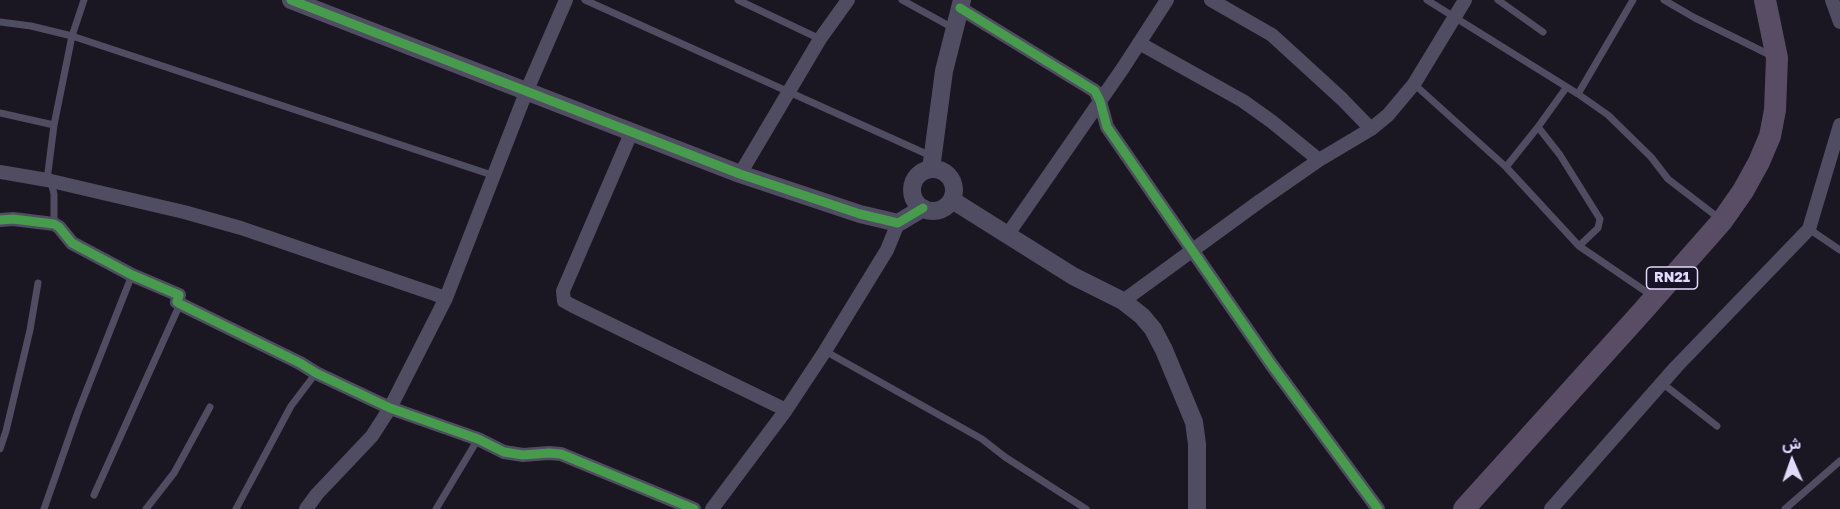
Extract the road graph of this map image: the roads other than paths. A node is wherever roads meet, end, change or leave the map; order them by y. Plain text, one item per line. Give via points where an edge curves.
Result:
1 (84, 0) edge
2 (291, 0) edge
3 (566, 0) edge
4 (585, 0) edge
5 (738, 0) edge
6 (848, 0) edge
7 (902, 0) edge
8 (1167, 0) edge
9 (1211, 0) edge
10 (1427, 0) edge
11 (1465, 0) edge
12 (1498, 0) edge
13 (1633, 0) edge
14 (1664, 0) edge
15 (1765, 0) edge
16 (1832, 0) edge
17 (961, 4) edge
18 (1454, 17) junction
19 (0, 22) edge
20 (1840, 22) edge
21 (955, 29) junction
22 (1543, 32) dead end
23 (72, 36) junction
24 (820, 39) junction
25 (1139, 43) junction
26 (1777, 58) junction
27 (1414, 84) junction
28 (1566, 88) junction
29 (527, 90) junction
30 (787, 93) junction
31 (1578, 94) junction
32 (1100, 101) junction
33 (0, 113) edge
34 (54, 125) junction
35 (1840, 125) edge
36 (1538, 127) junction
37 (1371, 129) junction
38 (632, 132) junction
39 (1319, 160) junction
40 (932, 163) junction
41 (1506, 167) junction
42 (0, 172) edge
43 (740, 174) junction
44 (495, 176) junction
45 (47, 180) junction
46 (952, 200) junction
47 (923, 208) junction
48 (0, 220) edge
49 (1722, 221) junction
50 (898, 223) junction
51 (54, 224) junction
52 (1809, 229) junction
53 (1008, 234) junction
54 (1579, 246) junction
55 (1840, 250) edge
56 (1192, 251) junction
57 (132, 275) junction
58 (38, 283) dead end
59 (1655, 297) junction
60 (446, 298) junction
61 (1123, 301) junction
62 (180, 304) junction
63 (825, 351) junction
64 (316, 373) junction
65 (1662, 382) junction
66 (210, 407) dead end
67 (390, 408) junction
68 (786, 410) junction
69 (1717, 426) dead end
70 (478, 439) junction
71 (0, 449) edge
72 (1840, 461) edge
73 (94, 495) dead end
74 (44, 509) edge
75 (146, 509) edge
76 (236, 509) edge
77 (306, 509) edge
78 (436, 509) edge
79 (694, 509) edge
80 (712, 509) edge
81 (1086, 509) edge
82 (1197, 509) edge
83 (1378, 509) edge
84 (1464, 509) edge
85 (1551, 509) edge
86 (1785, 509) edge

1 - 23 lane
2 - 29 street
3 - 29 street
4 - 30 lane
5 - 24 lane
6 - 24 street
7 - 21 lane
8 - 25 street
9 - 37 street via 1272,35
10 - 18 lane
11 - 18 street
12 - 22 lane
13 - 31 lane
14 - 26 lane
15 - 26 main road, RN21
16 - 20 street
17 - 21 street
17 - 32 street via 1090,87
18 - 27 street
18 - 28 lane
19 - 23 lane
21 - 40 street via 942,82
23 - 34 lane
23 - 44 lane
24 - 30 street
25 - 32 street
25 - 39 street via 1243,100
26 - 49 main road, RN21 via 1770,136 1743,191
27 - 37 street
27 - 41 lane
28 - 31 lane
28 - 36 lane
29 - 38 street
29 - 44 street
30 - 40 lane
30 - 43 street
31 - 49 lane via 1623,128 1668,179
32 - 53 street
32 - 56 street via 1107,126
33 - 34 lane
34 - 45 lane
35 - 52 street
36 - 41 lane
36 - 54 lane via 1600,219 1598,228
37 - 39 street
38 - 43 street
38 - 68 street via 563,291 564,301
39 - 56 street
40 - 46 street via 951,178 955,193
40 - 47 street via 919,174 913,186 914,199
41 - 54 lane
42 - 45 street
43 - 50 street
44 - 60 street
45 - 51 lane via 54,194
45 - 60 street via 241,228
46 - 47 street via 936,211
46 - 53 street
47 - 50 street
48 - 51 street
49 - 59 main road, RN21
50 - 63 street via 887,250
51 - 57 street via 72,243
52 - 55 lane
52 - 65 street
53 - 61 street via 1073,276
54 - 59 lane
56 - 61 street
56 - 83 street
57 - 62 street via 180,295
57 - 74 lane
58 - 71 lane via 28,341
59 - 84 main road, RN21
60 - 67 street
61 - 82 street via 1153,329 1194,422
62 - 64 street
62 - 73 lane
63 - 68 street
63 - 81 lane via 982,439
64 - 67 street
64 - 76 lane via 291,406
65 - 69 lane
65 - 85 street
66 - 75 lane via 174,473
67 - 70 street
67 - 77 street via 372,436
68 - 80 street
70 - 78 lane
70 - 79 street via 515,455 561,454
72 - 86 lane

